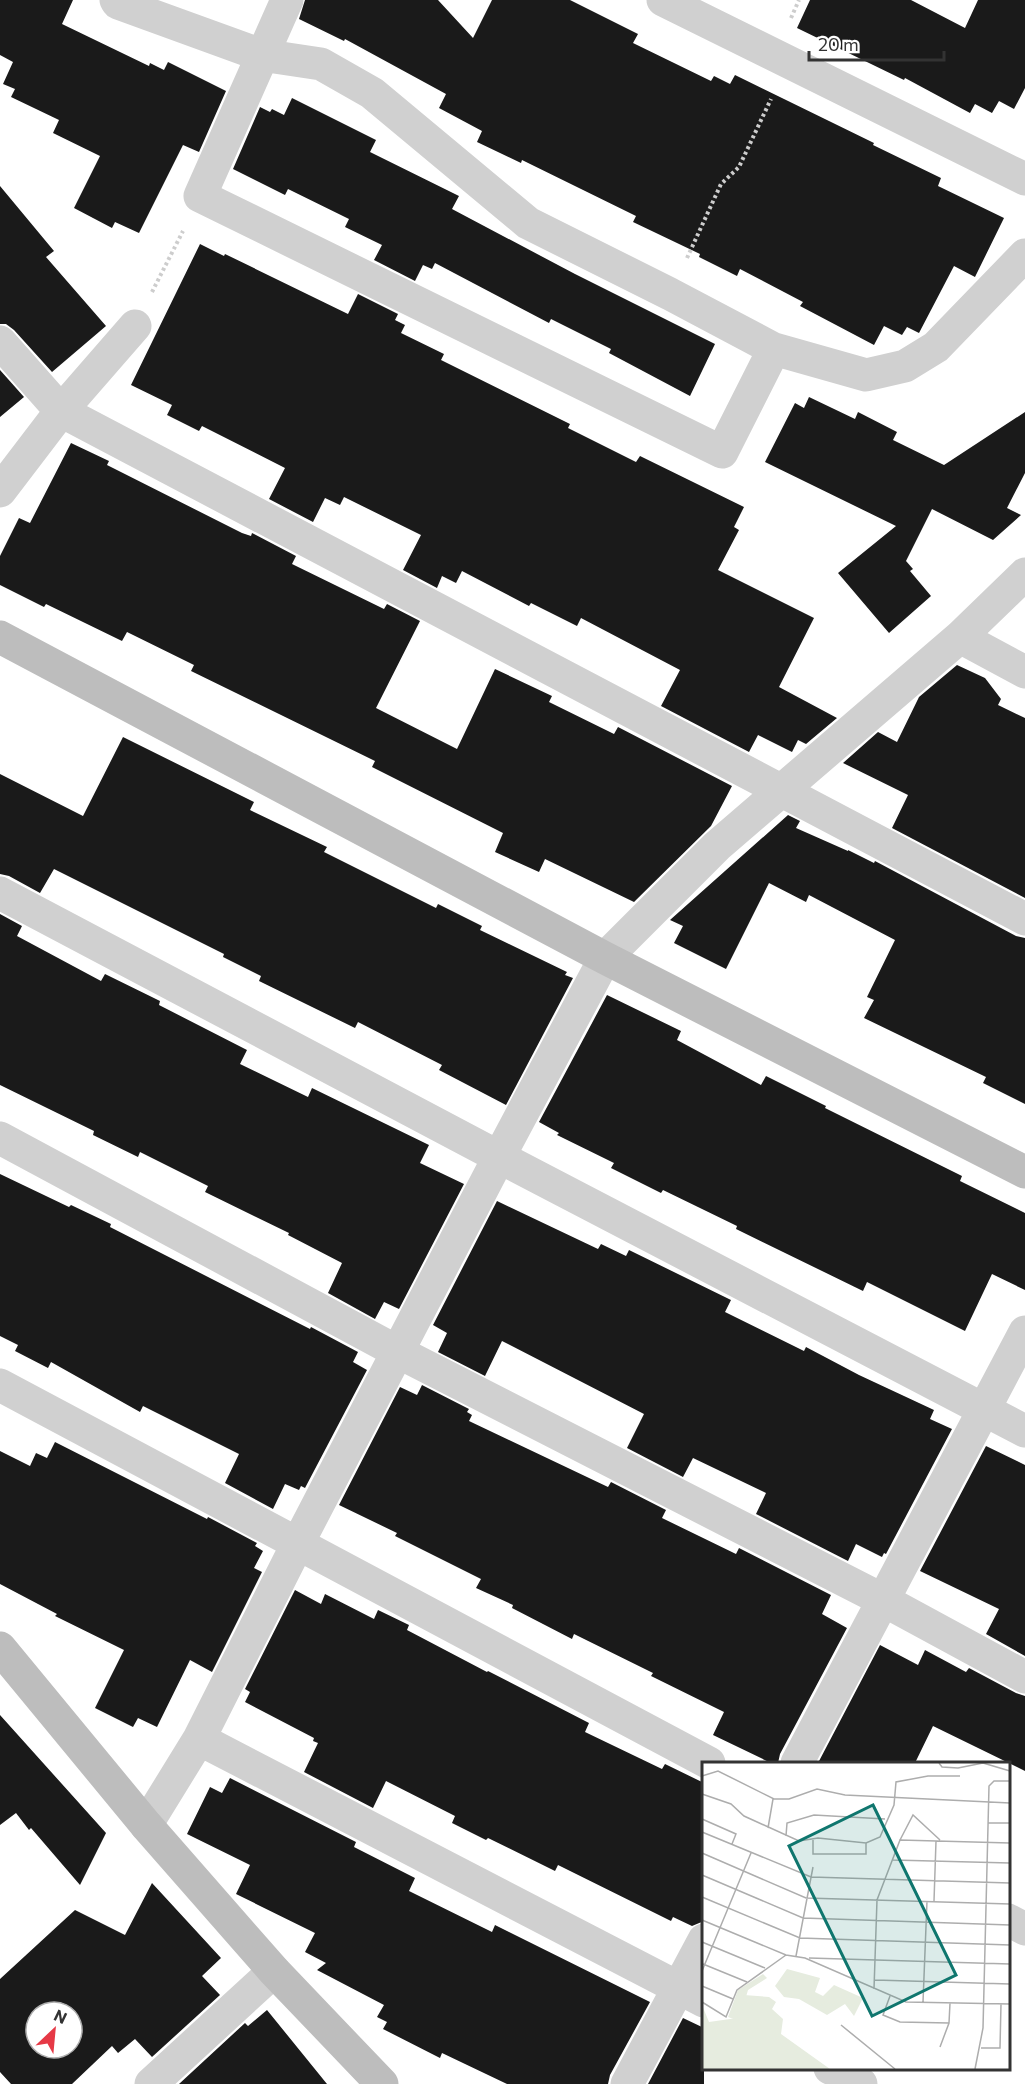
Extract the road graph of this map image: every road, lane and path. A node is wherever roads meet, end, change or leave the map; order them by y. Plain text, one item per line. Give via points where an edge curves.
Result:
1 (116, 0) edge
2 (287, 0) edge
3 (663, 0) edge
4 (261, 55) junction
5 (788, 63) junction
6 (1025, 179) edge
7 (201, 196) junction
8 (1025, 255) edge
9 (670, 294) junction
10 (135, 326) joint
11 (0, 342) edge
12 (774, 349) junction
13 (61, 411) junction
14 (0, 491) edge
15 (1025, 574) edge
16 (0, 637) edge
17 (960, 637) junction
18 (1025, 672) edge
19 (780, 792) junction
20 (0, 893) edge
21 (1025, 919) edge
22 (605, 958) junction
23 (0, 1138) edge
24 (499, 1157) junction
25 (1025, 1172) edge
26 (1025, 1332) edge
27 (398, 1352) junction
28 (0, 1385) edge
29 (984, 1409) junction
30 (1025, 1431) edge
31 (298, 1543) junction
32 (883, 1600) junction
33 (0, 1648) edge
34 (1025, 1677) edge
35 (199, 1739) junction
36 (707, 1762) edge
37 (798, 1762) edge
38 (146, 1825) junction
39 (1010, 1921) edge
40 (1025, 1929) edge
41 (702, 1948) edge
42 (274, 1971) junction
43 (691, 1994) edge
44 (834, 2069) edge
45 (151, 2084) edge
46 (382, 2084) edge
47 (627, 2084) edge
48 (861, 2084) edge

1 - 4 street
2 - 4 street
3 - 5 street
4 - 7 street
4 - 9 street via 321,64 372,93 528,223
5 - 6 street
5 - 9 path via 740,167 721,184
7 - 10 path
7 - 12 street via 722,452
8 - 12 street via 936,347 905,366 866,375
9 - 12 street
10 - 13 street
11 - 13 street
13 - 14 street
13 - 19 street
15 - 17 street
16 - 22 street
17 - 18 street
17 - 19 street
19 - 21 street
19 - 22 street via 717,846
20 - 24 street
22 - 24 street
22 - 25 street
23 - 27 street
24 - 27 street
24 - 29 street
26 - 29 street
27 - 31 street
27 - 32 street
28 - 31 street
29 - 30 street
29 - 32 street
31 - 35 street
31 - 36 street
32 - 34 street
32 - 37 street
33 - 38 street
35 - 38 street
35 - 43 street
38 - 42 street
39 - 40 street
41 - 43 street
42 - 45 street
42 - 46 street
43 - 47 street
44 - 48 street

